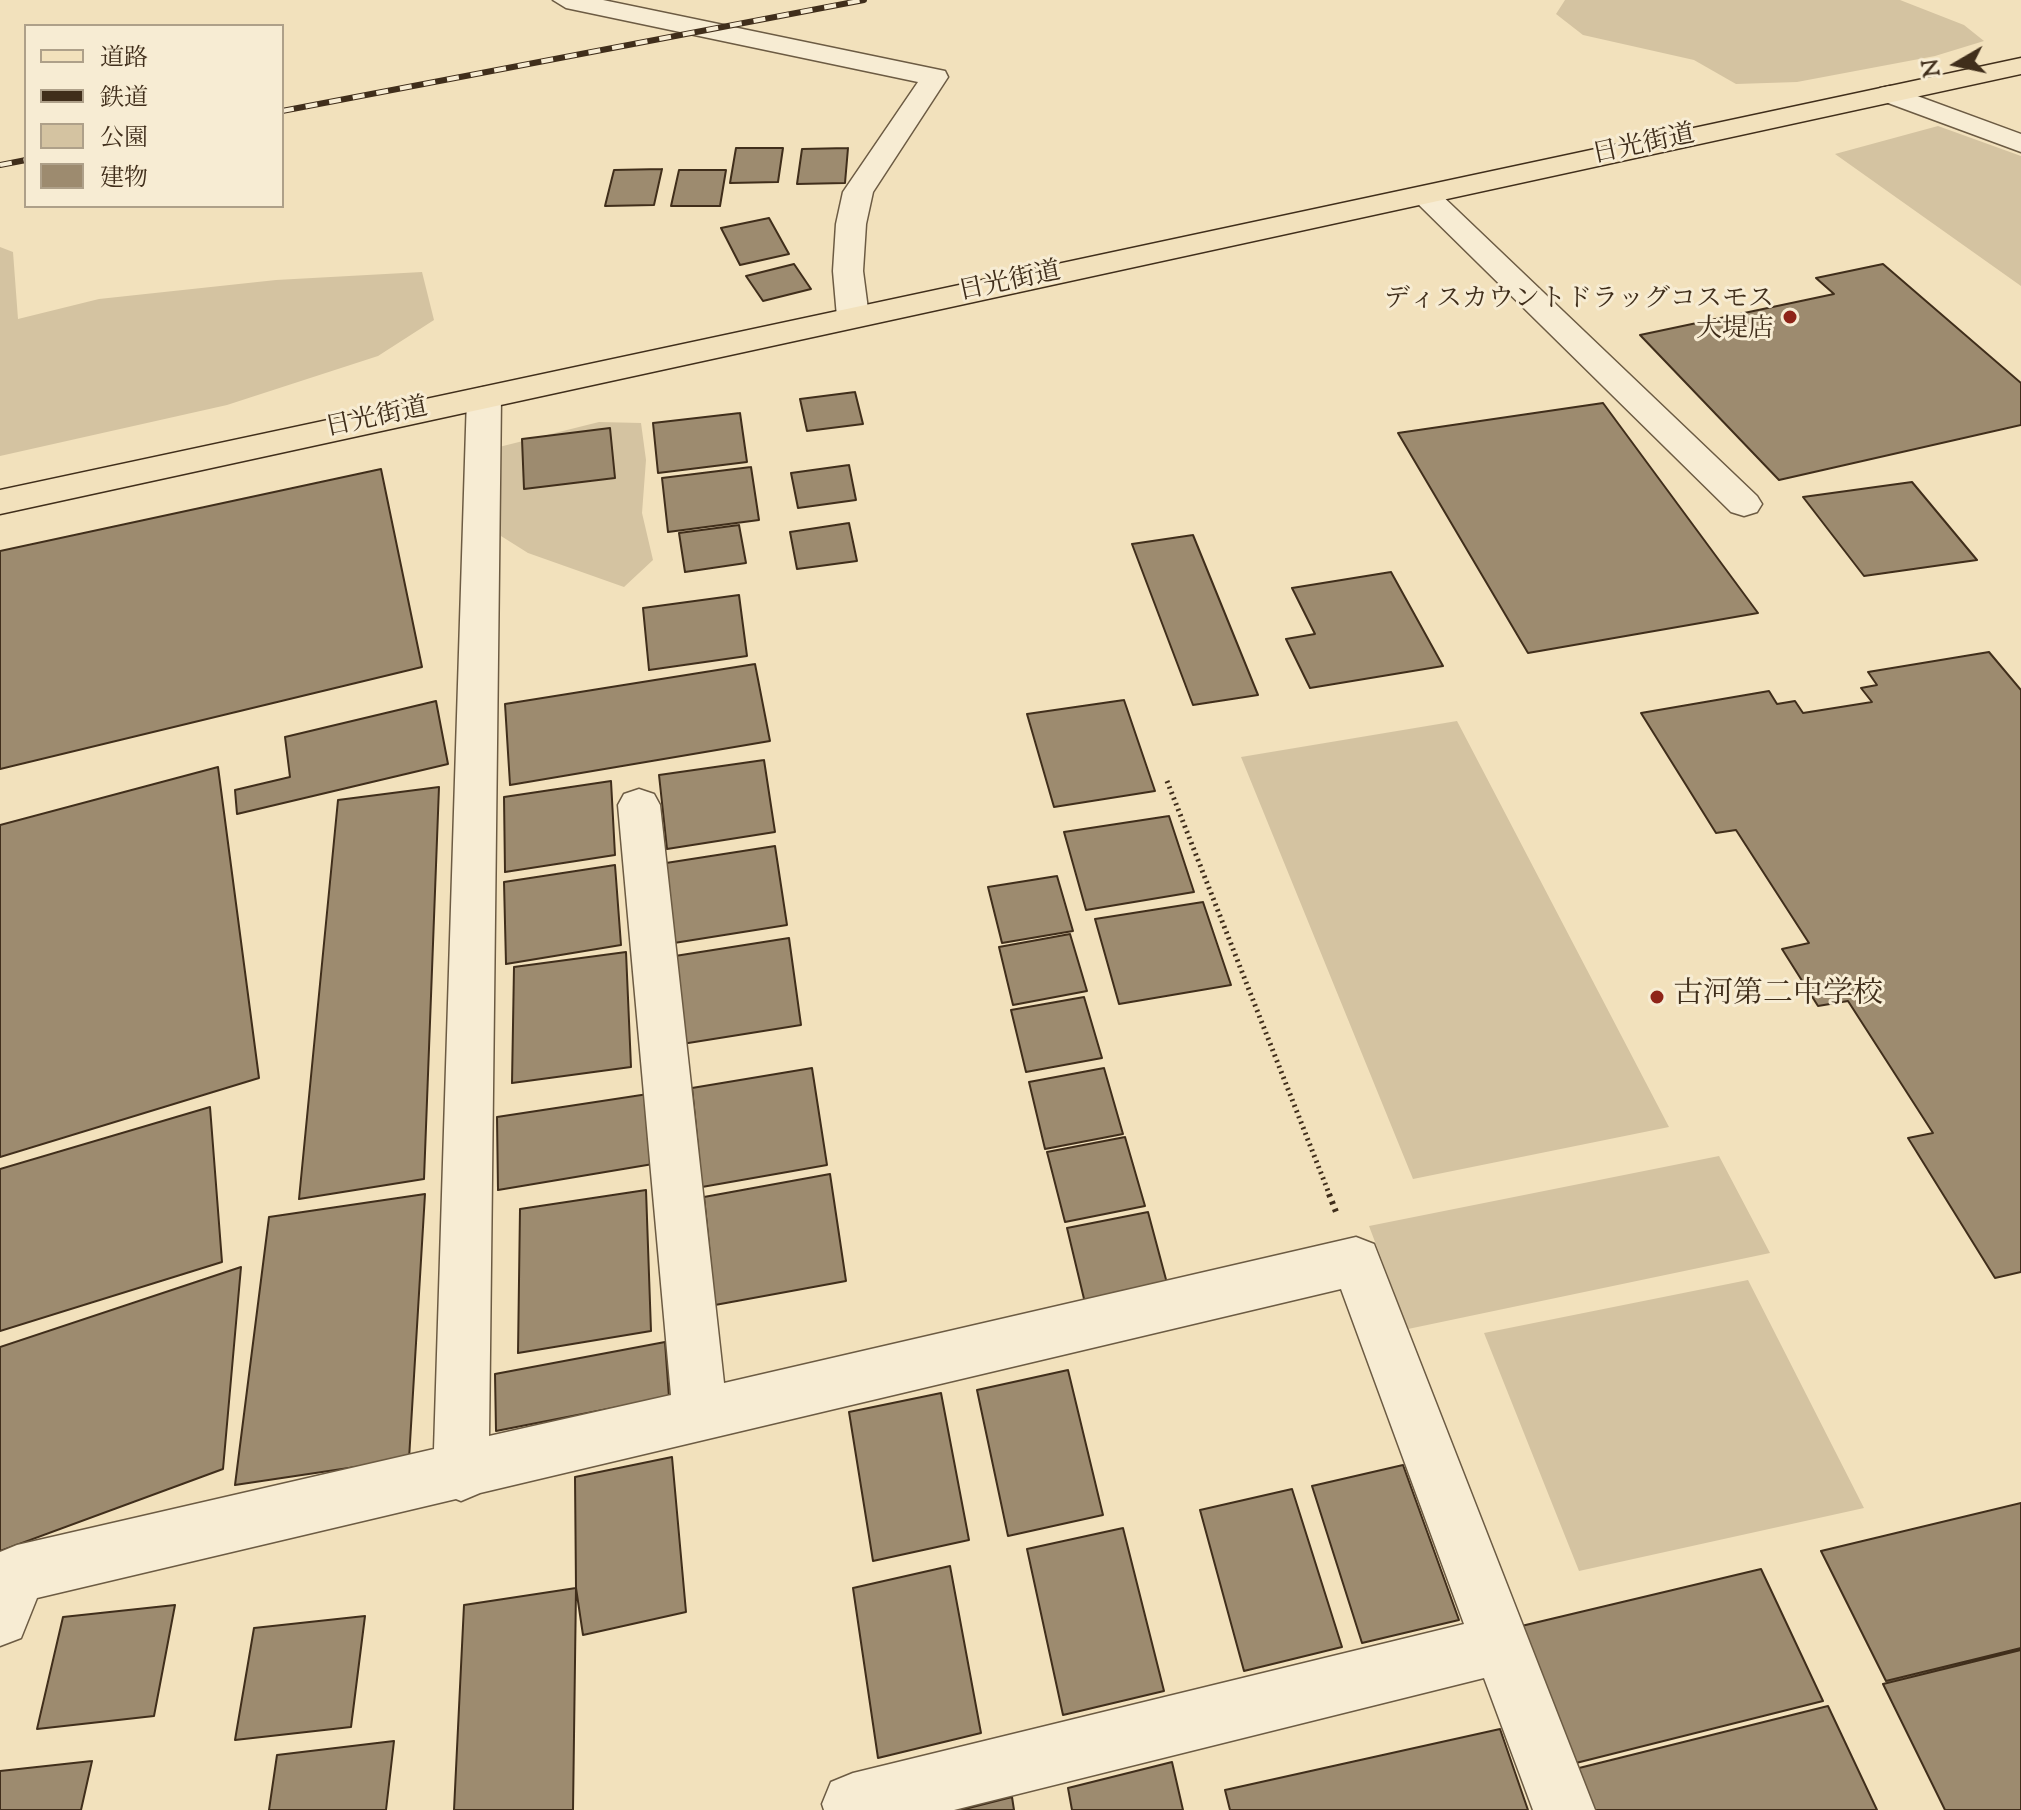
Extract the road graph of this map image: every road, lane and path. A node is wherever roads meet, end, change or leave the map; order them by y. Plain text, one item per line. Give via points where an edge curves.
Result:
1 (566, 0) edge
2 (2021, 66) edge
3 (1890, 94) junction
4 (2021, 144) edge
5 (1425, 195) junction
6 (853, 317) junction
7 (484, 397) junction
8 (0, 502) edge
9 (1744, 504) dead end
10 (1167, 781) dead end
11 (639, 805) dead end
12 (1356, 1261) junction
13 (700, 1416) junction
14 (461, 1473) junction
15 (0, 1617) edge
16 (1502, 1644) junction
17 (853, 1804) dead end
18 (1564, 1810) edge

1 - 6 street via 935,77 858,192 848,271
2 - 3 main road, 日光街道
3 - 4 street
3 - 5 main road, 日光街道
5 - 6 main road, 日光街道
5 - 9 street
6 - 7 main road, 日光街道
7 - 8 main road, 日光街道
7 - 14 street
10 - 12 path
11 - 13 street
12 - 13 street
12 - 16 street
13 - 14 street
14 - 15 street via 17,1574
16 - 17 street
16 - 18 street

